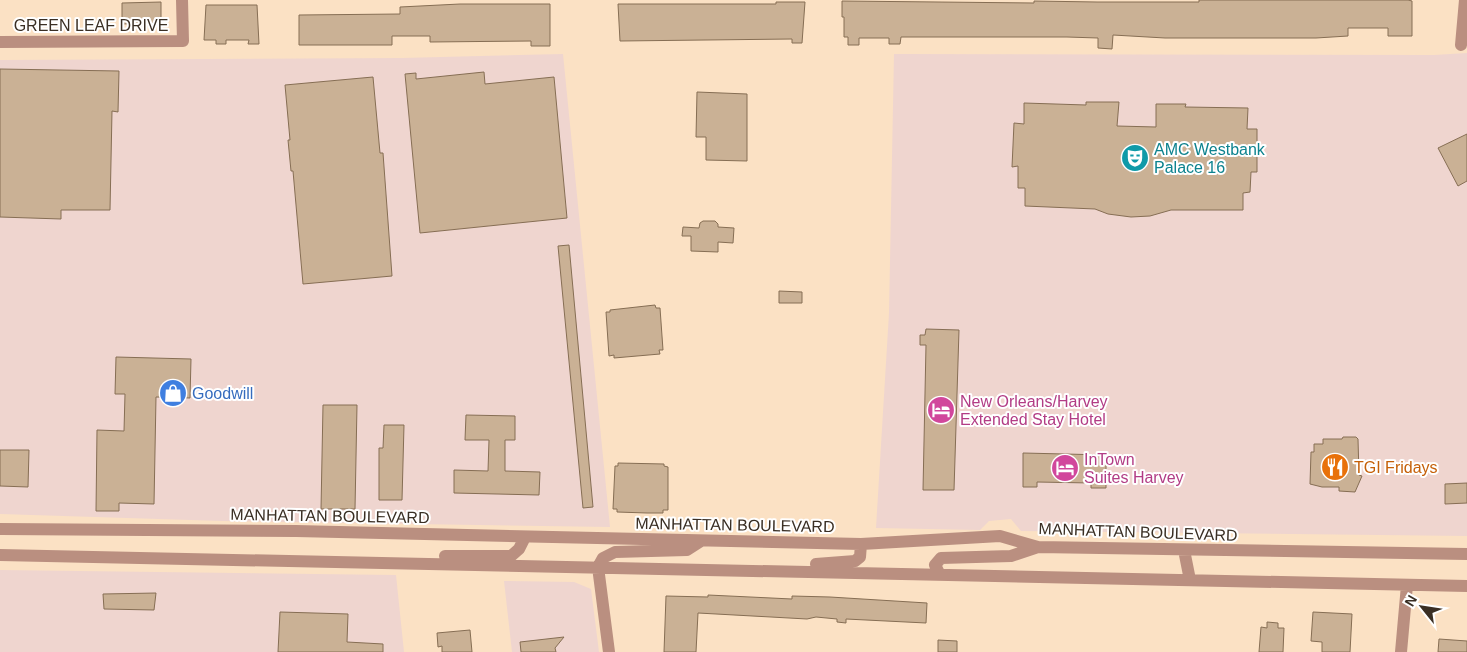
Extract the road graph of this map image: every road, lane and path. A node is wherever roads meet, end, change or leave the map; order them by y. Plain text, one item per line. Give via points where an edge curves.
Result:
1 (182, 0) edge
2 (1465, 0) edge
3 (0, 42) edge
4 (1461, 45) dead end
5 (2, 530) edge
6 (525, 537) junction
7 (701, 541) junction
8 (862, 544) junction
9 (1038, 547) junction
10 (1184, 550) junction
11 (1467, 554) edge
12 (0, 555) edge
13 (420, 564) junction
14 (598, 567) junction
15 (764, 571) junction
16 (940, 575) junction
17 (1190, 580) junction
18 (1407, 585) junction
19 (1467, 586) edge
20 (609, 652) edge
21 (1401, 652) edge

1 - 3 street, GREEN LEAF DRIVE via 183,41
2 - 4 street
5 - 6 street, MANHATTAN BOULEVARD via 296,531
6 - 7 street, MANHATTAN BOULEVARD
6 - 13 street via 519,550 511,556 442,556 428,558
7 - 8 street, MANHATTAN BOULEVARD
7 - 14 street via 688,550 615,552 602,558
8 - 9 street, MANHATTAN BOULEVARD via 1000,536
8 - 15 street via 860,557 855,561 773,564
9 - 10 street, MANHATTAN BOULEVARD
9 - 16 street via 1011,556 941,558 935,565
10 - 11 street, MANHATTAN BOULEVARD
10 - 17 street
12 - 13 street
13 - 14 street
14 - 15 street
14 - 20 street
15 - 16 street
16 - 17 street
17 - 18 street
18 - 19 street
18 - 21 street

